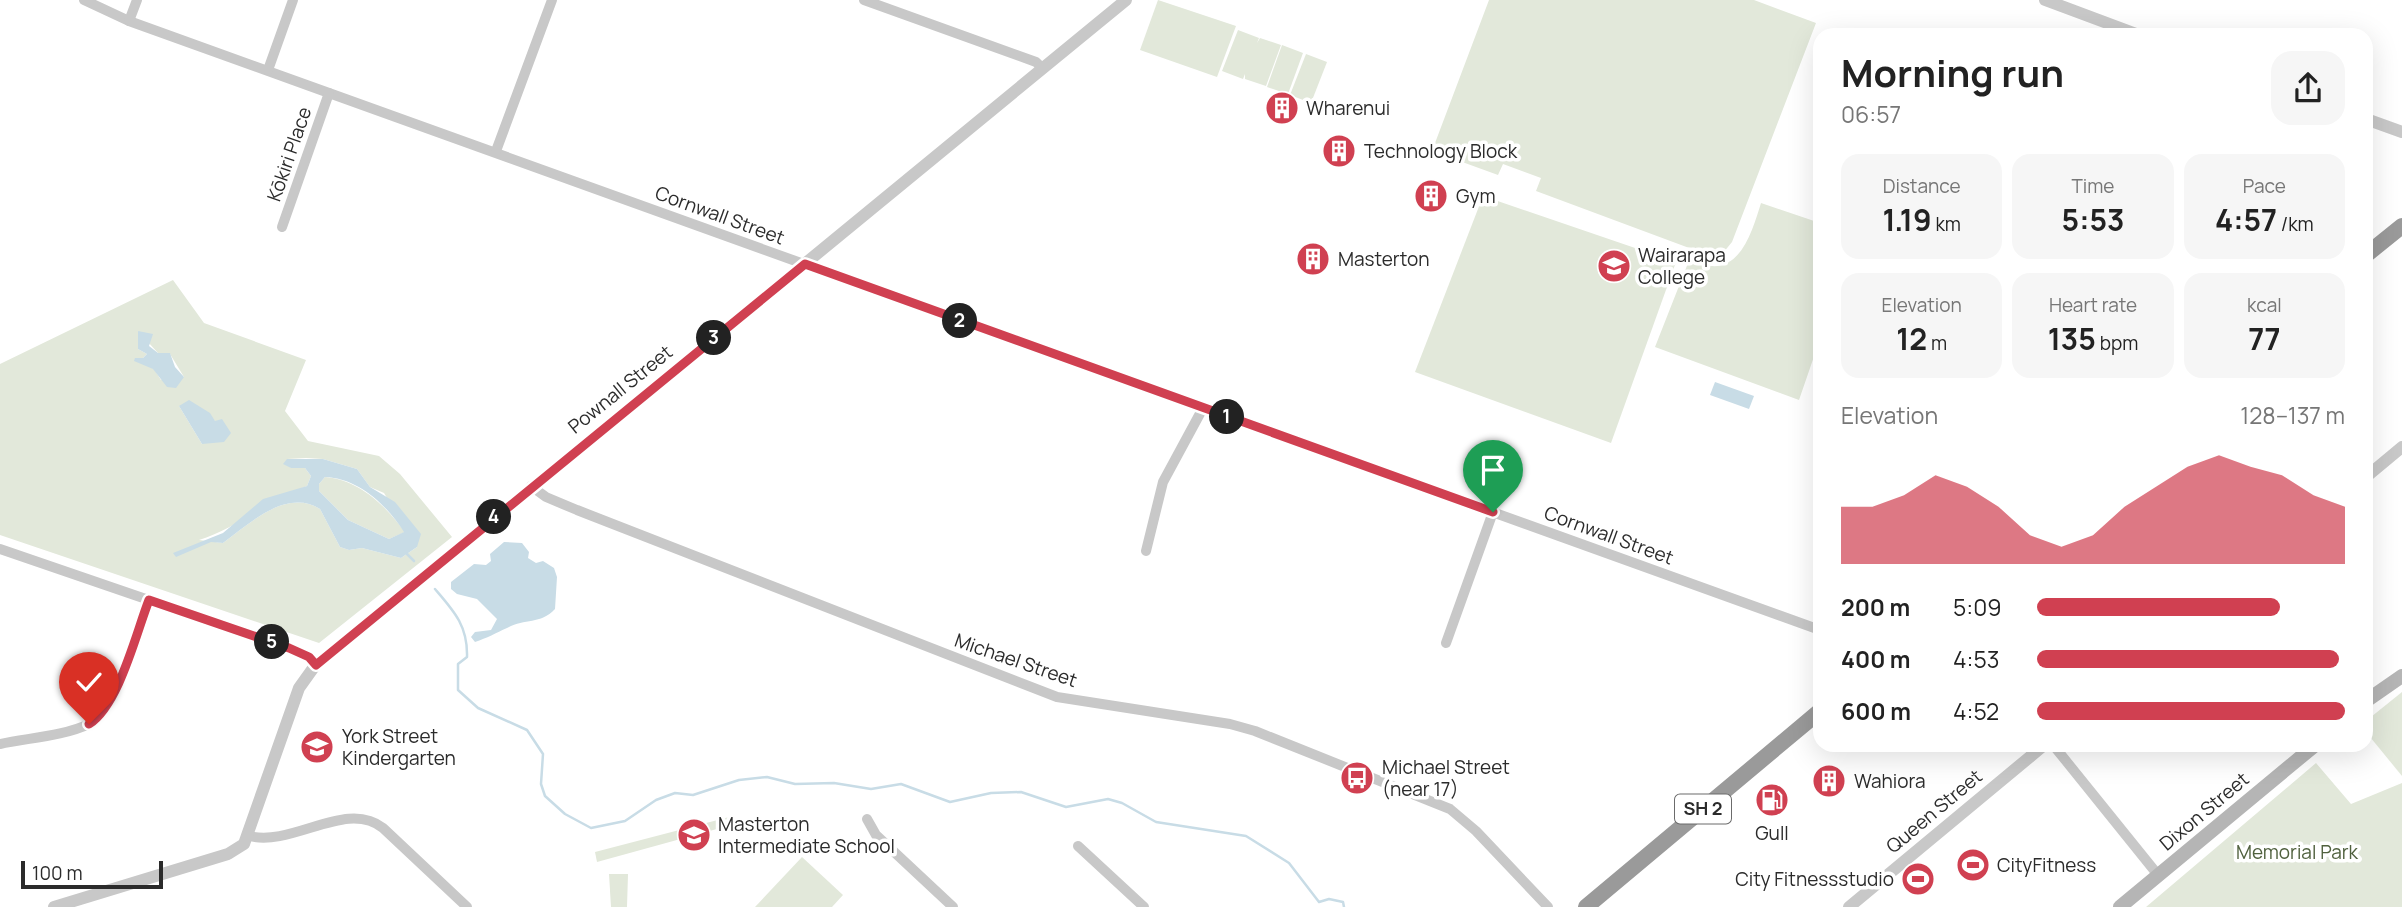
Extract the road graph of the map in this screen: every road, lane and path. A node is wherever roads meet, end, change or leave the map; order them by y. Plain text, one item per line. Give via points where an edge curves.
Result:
1 (84, 0) edge
2 (137, 0) edge
3 (293, 0) edge
4 (552, 0) edge
5 (864, 0) edge
6 (1126, 0) edge
7 (2045, 0) edge
8 (130, 20) junction
9 (2120, 28) edge
10 (1042, 68) junction
11 (268, 70) junction
12 (329, 93) junction
13 (2373, 122) edge
14 (2402, 132) edge
15 (496, 151) junction
16 (2402, 226) edge
17 (282, 227) dead end
18 (2373, 249) edge
19 (805, 264) junction
20 (1203, 408) junction
21 (2402, 447) edge
22 (2373, 471) edge
23 (531, 486) junction
24 (1493, 512) junction
25 (0, 549) edge
26 (1146, 551) dead end
27 (149, 600) junction
28 (1813, 627) edge
29 (1446, 643) dead end
30 (316, 665) junction
31 (2402, 676) edge
32 (2373, 696) edge
33 (1813, 717) edge
34 (0, 744) edge
35 (2036, 752) edge
36 (2059, 752) edge
37 (2307, 752) edge
38 (867, 819) dead end
39 (249, 836) junction
40 (1078, 846) dead end
41 (2158, 875) junction
42 (54, 907) edge
43 (467, 907) edge
44 (953, 907) edge
45 (1144, 907) edge
46 (1548, 907) edge
47 (1586, 907) edge
48 (1849, 907) edge
49 (2120, 907) edge

1 - 8 street, Cornwall Street
2 - 8 street
3 - 11 street
4 - 15 street
5 - 10 street
6 - 10 street, Pownall Street
7 - 9 street
8 - 11 street, Cornwall Street
10 - 19 street, Pownall Street
11 - 12 street, Cornwall Street
12 - 15 street, Cornwall Street
12 - 17 street, Kōkiri Place
13 - 14 street
15 - 19 street, Cornwall Street
16 - 18 highway
19 - 20 street, Cornwall Street
19 - 23 street, Pownall Street
20 - 24 street, Cornwall Street
20 - 26 street via 1163,481
21 - 22 street
23 - 30 street, Pownall Street
23 - 46 street, Michael Street via 577,510 1057,697 1242,728 1438,804 1463,819
24 - 28 street, Cornwall Street
24 - 29 street
25 - 27 street
27 - 30 street via 289,648
27 - 34 street via 110,701 97,719 77,728
30 - 39 street, Pownall Street via 299,688
31 - 32 main road
33 - 47 highway, SH 2
35 - 48 street, Queen Street
36 - 41 street
37 - 41 main road, Dixon Street
38 - 44 street via 876,835
39 - 42 street via 228,854
39 - 43 street via 266,841 347,818 367,818
40 - 45 street
41 - 49 main road, Dixon Street

